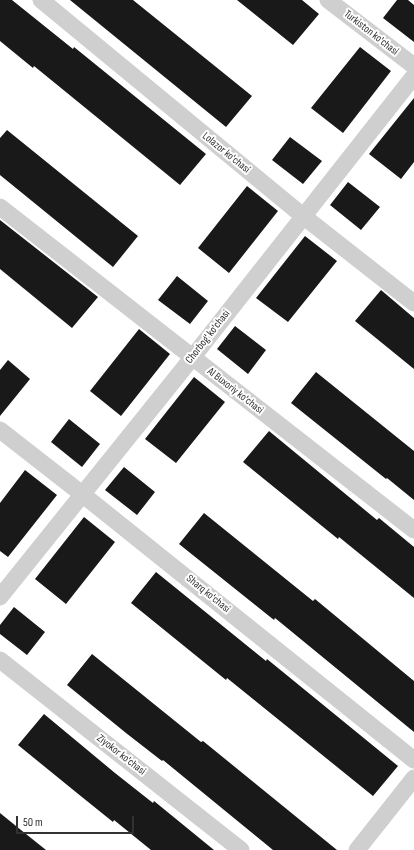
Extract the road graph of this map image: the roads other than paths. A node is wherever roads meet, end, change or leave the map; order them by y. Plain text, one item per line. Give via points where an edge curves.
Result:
1 (41, 0) edge
2 (328, 0) edge
3 (414, 66) edge
4 (414, 76) edge
5 (0, 207) edge
6 (303, 216) junction
7 (414, 303) edge
8 (192, 358) junction
9 (0, 430) edge
10 (82, 494) junction
11 (414, 530) edge
12 (0, 597) edge
13 (0, 660) edge
14 (414, 760) edge
15 (414, 778) edge
16 (241, 850) edge
17 (357, 850) edge

1 - 6 street, Lolazor ko'chasi
2 - 3 street, Turkiston ko'chasi
4 - 6 street, Chorbog' ko'chasi
5 - 8 street, Al Buxoriy ko'chasi
6 - 7 street, Lolazor ko'chasi
6 - 8 street, Chorbog' ko'chasi
8 - 10 street, Chorbog' ko'chasi
8 - 11 street, Al Buxoriy ko'chasi
9 - 10 street, Sharq ko'chasi
10 - 12 street, Chorbog' ko'chasi
10 - 14 street, Sharq ko'chasi
13 - 16 street, Ziyokor ko'chasi
15 - 17 street

